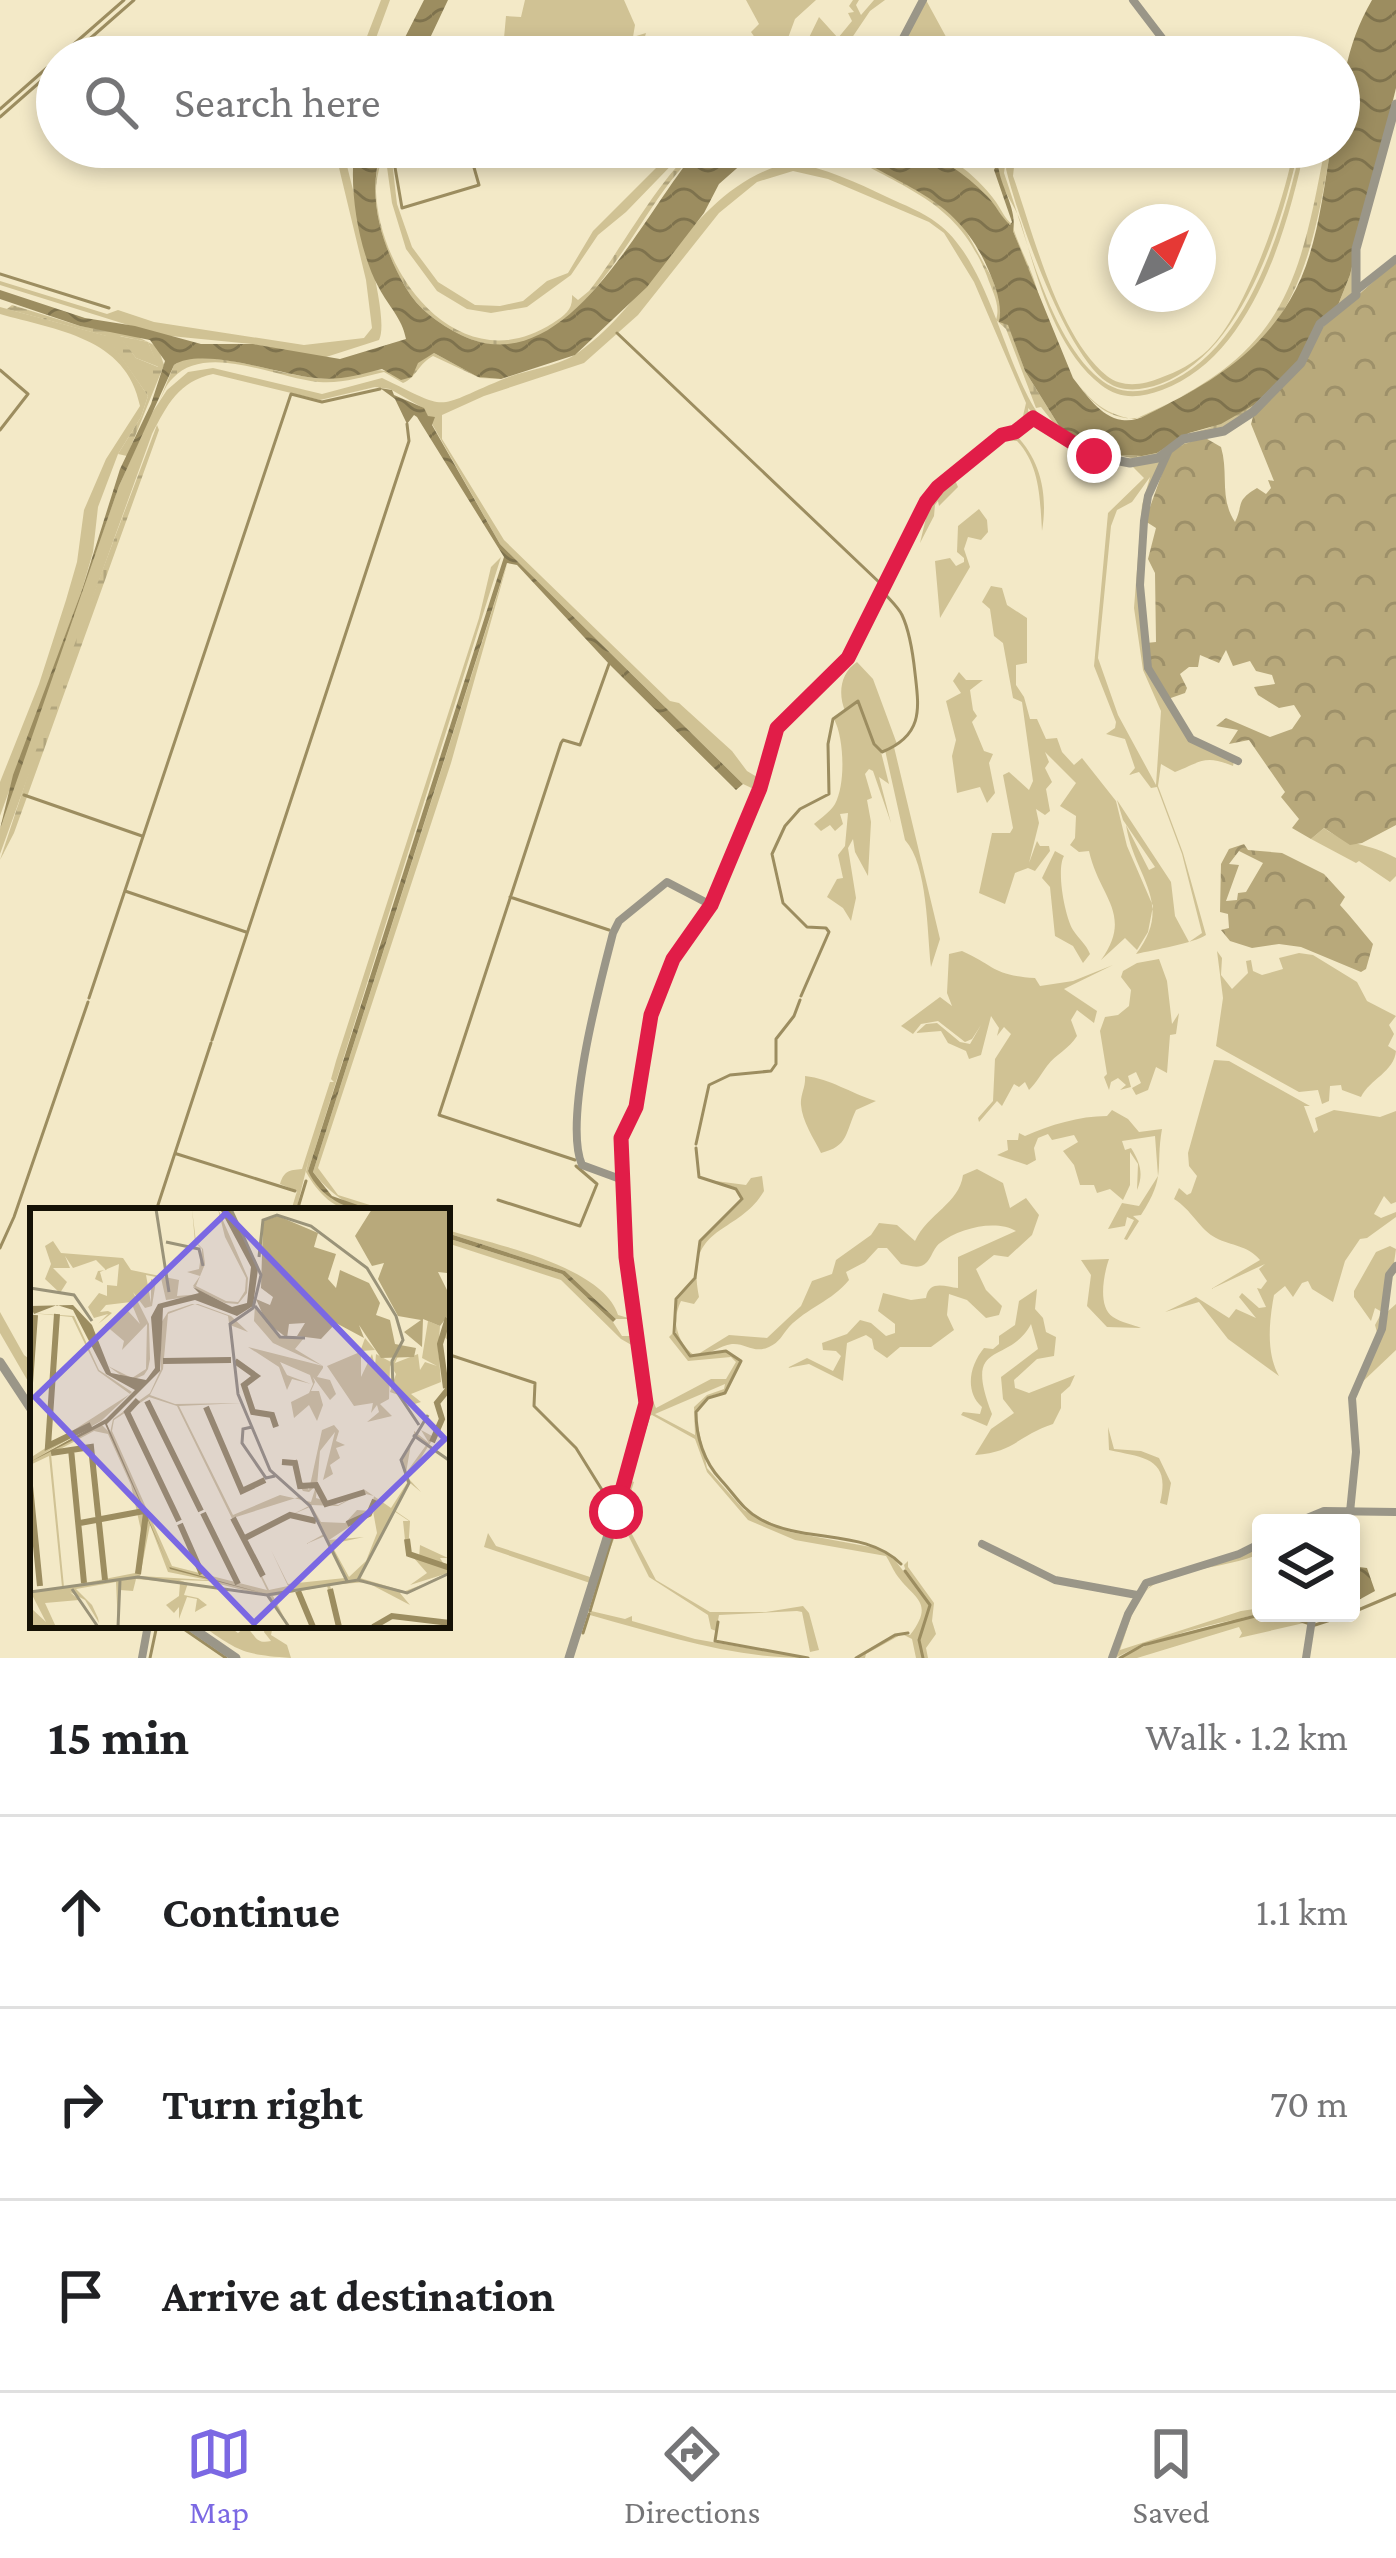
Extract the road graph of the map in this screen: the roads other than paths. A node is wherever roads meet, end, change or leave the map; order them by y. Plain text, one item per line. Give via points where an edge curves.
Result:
1 (923, 0) edge
2 (1133, 0) edge
3 (904, 36) edge
4 (1160, 36) edge
5 (1396, 104) edge
6 (1396, 260) edge
7 (1358, 289) junction
8 (1168, 451) junction
9 (1238, 761) dead end
10 (711, 905) junction
11 (623, 1180) junction
12 (1396, 1266) edge
13 (0, 1362) edge
14 (30, 1407) edge
15 (1350, 1512) junction
16 (1396, 1512) edge
17 (1312, 1514) edge
18 (982, 1544) dead end
19 (1252, 1548) edge
20 (1137, 1594) junction
21 (1312, 1622) edge
22 (147, 1628) edge
23 (192, 1628) edge
24 (142, 1658) edge
25 (236, 1658) edge
26 (569, 1658) edge
27 (1112, 1658) edge
28 (1306, 1658) edge

1 - 3 street
2 - 4 street
5 - 7 street via 1356,249
6 - 7 street
7 - 8 street via 1253,412
8 - 9 street via 1144,521 1148,668 1190,739
8 - 10 street via 1116,461 1033,418 931,494 848,658 777,728
10 - 11 street via 673,959 651,1015 636,1107 621,1138
10 - 11 street via 667,882 613,933 581,1079 578,1150 582,1165
11 - 26 street via 645,1418
12 - 15 street via 1382,1330 1352,1398
13 - 14 street
15 - 16 street
15 - 17 street
18 - 20 street via 1067,1585
19 - 20 street via 1153,1578
20 - 27 street
21 - 28 street
22 - 24 street
23 - 25 street

